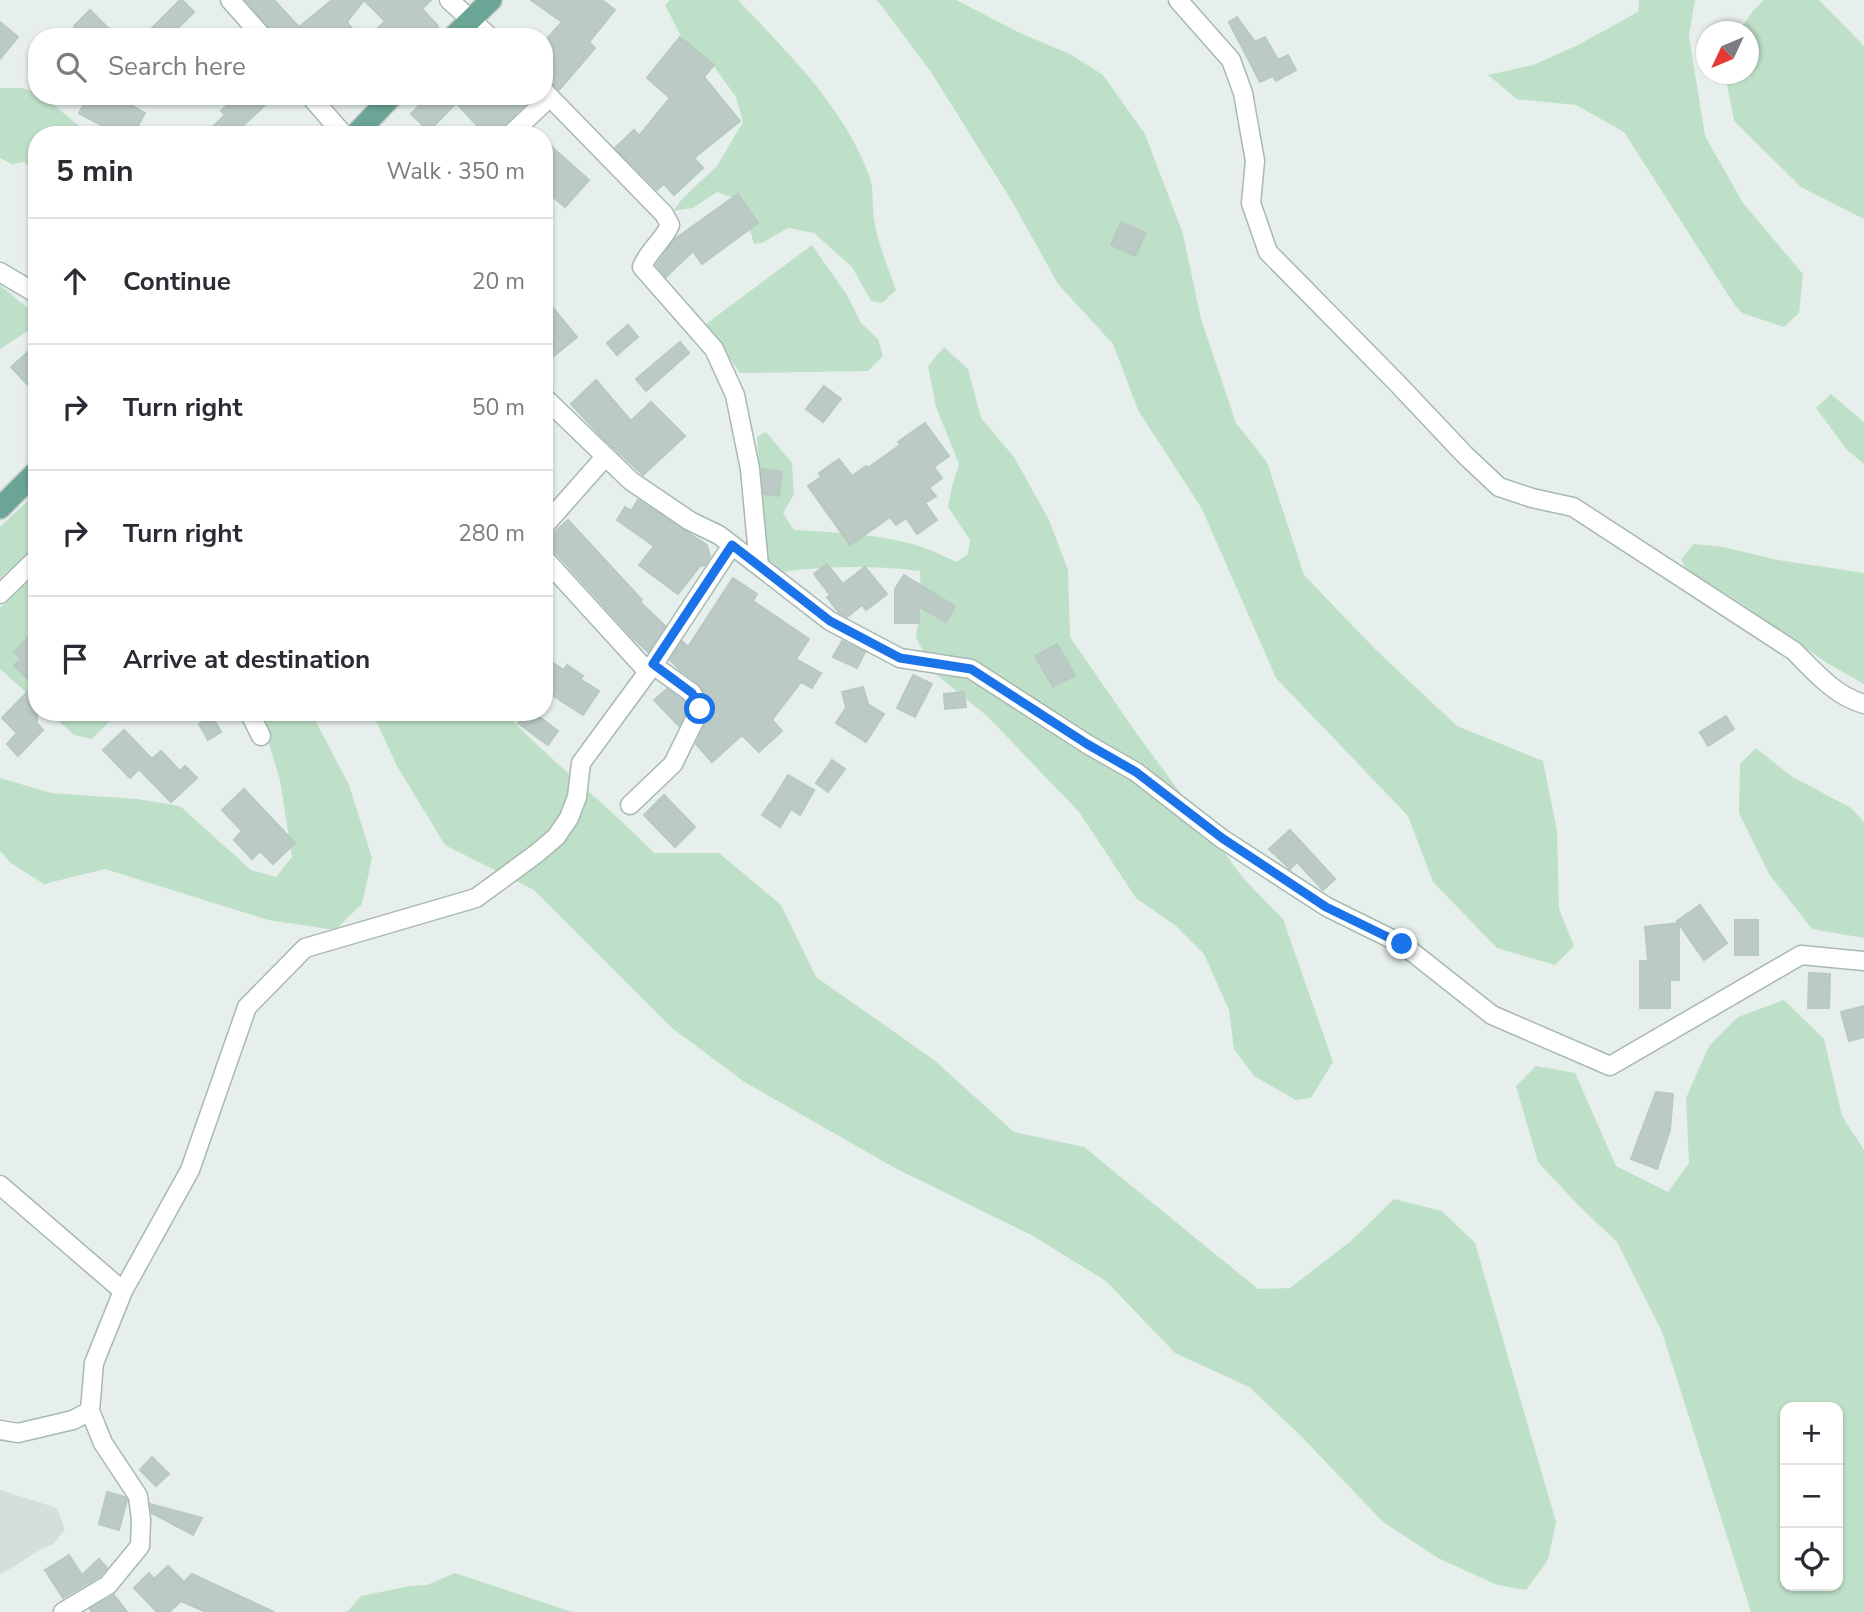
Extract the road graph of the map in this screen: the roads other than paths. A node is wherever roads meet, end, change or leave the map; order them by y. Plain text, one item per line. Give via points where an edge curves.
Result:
1 (230, 0) edge
2 (449, 0) edge
3 (491, 0) edge
4 (1178, 0) edge
5 (472, 19) junction
6 (254, 28) edge
7 (462, 28) edge
8 (481, 28) edge
9 (553, 100) edge
10 (318, 105) edge
11 (383, 105) edge
12 (537, 105) edge
13 (336, 126) edge
14 (364, 126) edge
15 (518, 126) edge
16 (0, 272) edge
17 (28, 289) edge
18 (553, 406) edge
19 (605, 457) junction
20 (28, 480) edge
21 (0, 508) edge
22 (553, 516) edge
23 (732, 545) junction
24 (759, 566) junction
25 (28, 567) edge
26 (553, 567) edge
27 (0, 594) edge
28 (650, 668) junction
29 (1864, 704) edge
30 (254, 721) edge
31 (261, 736) dead end
32 (630, 805) dead end
33 (1864, 961) edge
34 (0, 1185) edge
35 (123, 1291) junction
36 (90, 1411) junction
37 (0, 1430) edge
38 (63, 1612) edge

1 - 6 street
2 - 5 street
3 - 5 main road
4 - 29 street via 1231,60 1243,93 1255,161 1251,203 1268,253 1499,487 1573,507 1794,651 1824,682
5 - 7 main road
5 - 8 street
9 - 24 street via 670,225 642,267 714,349 736,395 750,469
10 - 13 street
11 - 14 main road
12 - 15 street
16 - 17 street
18 - 19 street
19 - 22 street
19 - 23 street via 631,481
20 - 21 main road
23 - 24 street
23 - 28 street
24 - 33 street via 830,621 900,658 971,669 1136,772 1222,838 1326,907 1402,944 1492,1015 1611,1066 1801,956
25 - 27 street
26 - 28 street
28 - 32 street via 692,693 700,709 673,764
28 - 35 street via 581,763 569,818 536,854 476,898 304,948 247,1007 190,1170
30 - 31 street
34 - 35 street
35 - 36 street via 94,1363
36 - 37 street via 73,1420 18,1433
36 - 38 street via 103,1443 138,1496 140,1546 108,1585

